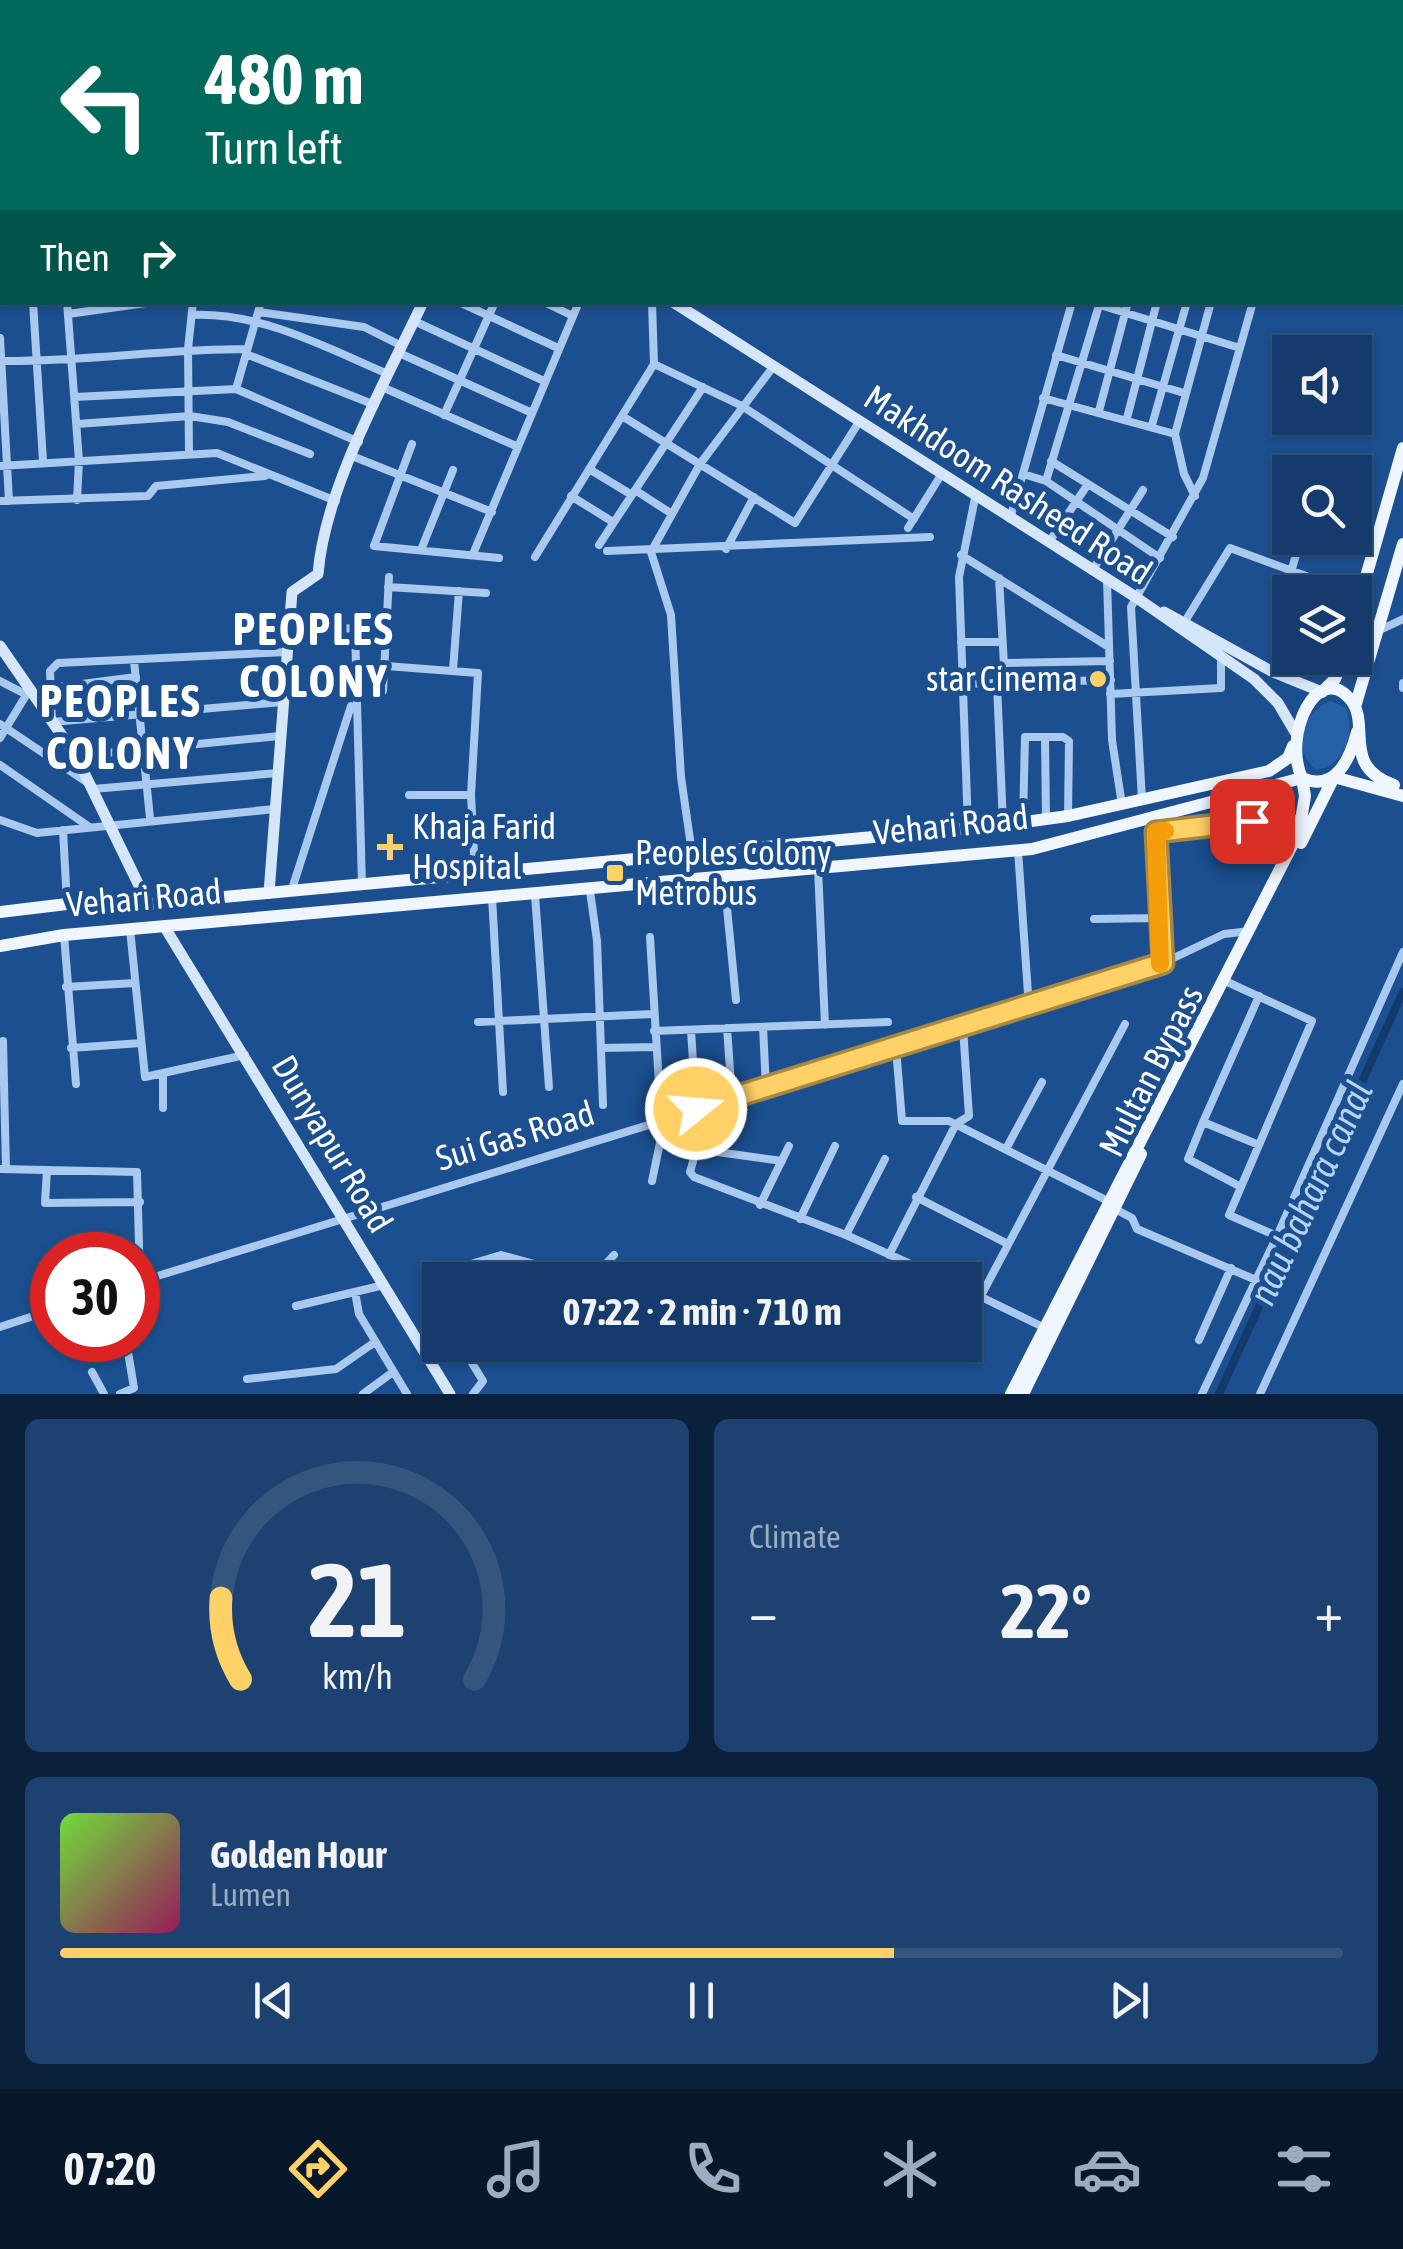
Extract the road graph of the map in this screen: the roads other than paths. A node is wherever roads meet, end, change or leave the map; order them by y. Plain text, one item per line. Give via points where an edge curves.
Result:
1 (32, 305) edge
2 (68, 305) edge
3 (132, 305) edge
4 (193, 305) edge
5 (230, 305) edge
6 (422, 305) edge
7 (465, 305) edge
8 (494, 305) edge
9 (550, 305) edge
10 (578, 305) edge
11 (652, 305) edge
12 (679, 305) edge
13 (1071, 305) edge
14 (1100, 305) edge
15 (1157, 305) edge
16 (1186, 305) edge
17 (1210, 305) edge
18 (1252, 305) edge
19 (1127, 308) edge
20 (259, 312) edge
21 (68, 314) junction
22 (230, 314) junction
23 (192, 315) junction
24 (489, 316) junction
25 (573, 316) junction
26 (414, 321) junction
27 (1153, 321) junction
28 (1180, 330) junction
29 (1200, 336) junction
30 (0, 338) edge
31 (473, 348) junction
32 (558, 348) junction
33 (1240, 348) junction
34 (188, 349) junction
35 (400, 350) junction
36 (247, 352) junction
37 (1056, 355) junction
38 (1, 361) edge
39 (36, 361) junction
40 (1083, 362) junction
41 (72, 363) junction
42 (654, 364) junction
43 (773, 366) junction
44 (1112, 372) junction
45 (388, 374) junction
46 (1138, 379) junction
47 (544, 381) junction
48 (459, 382) junction
49 (382, 387) junction
50 (702, 387) junction
51 (1164, 387) junction
52 (189, 389) junction
53 (236, 389) junction
54 (1184, 393) junction
55 (75, 397) junction
56 (1043, 398) junction
57 (1070, 404) junction
58 (374, 405) junction
59 (742, 406) junction
60 (1100, 411) junction
61 (530, 412) junction
62 (444, 415) junction
63 (190, 416) junction
64 (622, 416) junction
65 (1127, 418) junction
66 (860, 422) junction
67 (77, 424) junction
68 (1152, 424) junction
69 (2, 430) edge
70 (1175, 434) junction
71 (360, 442) junction
72 (412, 444) dead end
73 (667, 444) junction
74 (516, 446) junction
75 (1403, 448) edge
76 (188, 453) junction
77 (310, 454) dead end
78 (352, 456) junction
79 (43, 461) junction
80 (79, 461) junction
81 (1051, 462) junction
82 (700, 464) junction
83 (830, 465) junction
84 (4, 466) edge
85 (589, 468) junction
86 (453, 470) dead end
87 (1022, 474) junction
88 (269, 476) junction
89 (398, 476) junction
90 (941, 476) junction
91 (1046, 481) junction
92 (1088, 484) junction
93 (1143, 490) dead end
94 (633, 492) junction
95 (444, 493) junction
96 (572, 496) junction
97 (1195, 496) junction
98 (754, 497) junction
99 (975, 498) junction
100 (77, 500) junction
101 (4, 501) edge
102 (336, 501) junction
103 (1077, 504) junction
104 (1130, 510) junction
105 (492, 512) junction
106 (672, 514) junction
107 (914, 518) junction
108 (1010, 520) junction
109 (612, 522) junction
110 (908, 528) dead end
111 (1118, 532) junction
112 (1173, 537) junction
113 (930, 538) dead end
114 (599, 544) dead end
115 (1048, 544) junction
116 (1403, 544) edge
117 (726, 549) junction
118 (421, 550) junction
119 (607, 552) dead end
120 (652, 552) junction
121 (473, 554) junction
122 (962, 554) junction
123 (1295, 555) edge
124 (536, 557) dead end
125 (498, 558) dead end
126 (1160, 558) junction
127 (1092, 571) junction
128 (1290, 572) junction
129 (1399, 572) edge
130 (1299, 575) edge
131 (1366, 575) edge
132 (999, 578) junction
133 (1107, 580) junction
134 (459, 591) junction
135 (486, 594) dead end
136 (1134, 596) junction
137 (1403, 619) edge
138 (1184, 623) junction
139 (387, 627) junction
140 (355, 628) junction
141 (1382, 629) junction
142 (288, 632) junction
143 (960, 642) junction
144 (1002, 642) junction
145 (0, 646) edge
146 (1109, 647) junction
147 (286, 652) junction
148 (1221, 660) junction
149 (134, 661) junction
150 (1110, 661) junction
151 (1004, 662) junction
152 (386, 666) junction
153 (454, 670) junction
154 (1337, 675) edge
155 (136, 676) junction
156 (0, 680) edge
157 (1111, 680) junction
158 (1001, 682) junction
159 (962, 684) junction
160 (51, 688) junction
161 (383, 691) dead end
162 (1136, 692) junction
163 (1322, 692) junction
164 (28, 694) junction
165 (1110, 694) junction
166 (354, 699) junction
167 (282, 702) junction
168 (1355, 707) junction
169 (139, 712) junction
170 (52, 722) junction
171 (3, 726) edge
172 (1356, 732) junction
173 (280, 736) junction
174 (1046, 737) junction
175 (0, 738) edge
176 (1294, 739) junction
177 (143, 748) junction
178 (76, 756) junction
179 (0, 765) edge
180 (278, 773) junction
181 (1334, 777) junction
182 (1302, 778) junction
183 (146, 783) junction
184 (91, 786) junction
185 (1403, 788) edge
186 (408, 795) dead end
187 (471, 795) junction
188 (1403, 796) edge
189 (1142, 800) junction
190 (1122, 805) junction
191 (275, 809) junction
192 (1155, 815) junction
193 (1068, 816) junction
194 (150, 818) junction
195 (1303, 818) junction
196 (1046, 819) junction
197 (0, 820) edge
198 (109, 822) junction
199 (1023, 822) junction
200 (1003, 825) junction
201 (88, 826) junction
202 (968, 828) junction
203 (63, 830) junction
204 (1156, 832) junction
205 (1018, 850) junction
206 (692, 854) junction
207 (818, 868) junction
208 (476, 873) junction
209 (724, 877) junction
210 (362, 885) junction
211 (590, 891) junction
212 (291, 892) junction
213 (269, 893) junction
214 (535, 894) junction
215 (492, 897) junction
216 (67, 904) junction
217 (148, 904) junction
218 (0, 912) edge
219 (1160, 918) junction
220 (1094, 920) dead end
221 (164, 926) junction
222 (130, 929) junction
223 (1250, 932) junction
224 (64, 935) junction
225 (650, 937) dead end
226 (0, 946) edge
227 (1403, 952) edge
228 (1163, 963) junction
229 (1227, 982) junction
230 (136, 983) junction
231 (66, 987) junction
232 (1259, 996) junction
233 (736, 1000) dead end
234 (1029, 1008) junction
235 (653, 1014) junction
236 (600, 1015) junction
237 (545, 1016) junction
238 (500, 1020) junction
239 (478, 1022) dead end
240 (888, 1022) dead end
241 (1125, 1024) dead end
242 (825, 1025) junction
243 (763, 1027) junction
244 (727, 1028) junction
245 (963, 1028) junction
246 (690, 1030) junction
247 (654, 1031) junction
248 (3, 1041) dead end
249 (141, 1044) junction
250 (655, 1046) junction
251 (71, 1048) junction
252 (601, 1048) junction
253 (896, 1048) junction
254 (245, 1055) junction
255 (163, 1075) junction
256 (1042, 1082) dead end
257 (76, 1084) dead end
258 (1403, 1084) edge
259 (549, 1087) dead end
260 (766, 1088) junction
261 (503, 1092) dead end
262 (732, 1098) junction
263 (603, 1106) dead end
264 (163, 1108) dead end
265 (696, 1109) junction
266 (658, 1121) junction
267 (1203, 1122) junction
268 (956, 1124) junction
269 (660, 1144) junction
270 (1258, 1145) junction
271 (789, 1146) dead end
272 (835, 1146) dead end
273 (1006, 1149) junction
274 (696, 1151) junction
275 (885, 1159) dead end
276 (782, 1160) junction
277 (1048, 1167) junction
278 (3, 1169) edge
279 (47, 1170) junction
280 (652, 1181) dead end
281 (1241, 1186) junction
282 (916, 1197) junction
283 (140, 1202) junction
284 (760, 1205) junction
285 (1111, 1205) junction
286 (346, 1217) junction
287 (800, 1219) junction
288 (140, 1232) edge
289 (846, 1235) junction
290 (1277, 1236) junction
291 (1006, 1242) junction
292 (614, 1255) dead end
293 (889, 1255) junction
294 (473, 1262) edge
295 (517, 1262) edge
296 (608, 1262) edge
297 (902, 1262) edge
298 (1231, 1268) junction
299 (160, 1275) edge
300 (1256, 1280) junction
301 (386, 1285) junction
302 (982, 1291) edge
303 (355, 1292) junction
304 (982, 1296) edge
305 (296, 1306) dead end
306 (30, 1317) edge
307 (0, 1327) edge
308 (1045, 1328) junction
309 (1199, 1340) dead end
310 (376, 1342) junction
311 (130, 1362) edge
312 (471, 1362) edge
313 (92, 1372) dead end
314 (394, 1372) junction
315 (247, 1380) dead end
316 (366, 1393) edge
317 (104, 1394) edge
318 (120, 1394) edge
319 (407, 1394) edge
320 (450, 1394) edge
321 (473, 1394) edge
322 (1011, 1394) edge
323 (1023, 1394) edge
324 (1202, 1394) edge
325 (1260, 1394) edge

1 - 39 street
2 - 21 street
3 - 21 street
4 - 23 street
5 - 22 street
6 - 26 street
7 - 24 street
8 - 24 street
9 - 25 street
10 - 25 street
11 - 42 street
12 - 43 street, Makhdoom Rasheed Road
13 - 37 street
14 - 40 street
15 - 27 street
16 - 28 street
17 - 29 street
18 - 33 street
19 - 27 street
19 - 44 street
20 - 22 street
20 - 35 street via 364,327
20 - 36 street
20 - 45 street
21 - 41 street
22 - 23 street
23 - 34 street
24 - 31 street
24 - 32 street
25 - 32 street
26 - 31 street
26 - 35 street
27 - 28 street
27 - 46 street
28 - 29 street
28 - 51 street
29 - 33 street
29 - 54 street
30 - 38 street
31 - 47 street
31 - 48 street
32 - 47 street
33 - 97 street
34 - 36 street
34 - 41 street
34 - 52 street
35 - 45 street
35 - 48 street
36 - 53 street
36 - 58 street
37 - 40 street
37 - 56 street
38 - 39 street
38 - 69 street
39 - 41 street
39 - 79 street
40 - 44 street
40 - 57 street
41 - 55 street
42 - 50 street
42 - 64 street
43 - 59 street
43 - 66 street, Makhdoom Rasheed Road
44 - 46 street
44 - 60 street
45 - 49 street
46 - 51 street
46 - 65 street
47 - 61 street
48 - 61 street
48 - 62 street
49 - 58 street
49 - 62 street
50 - 59 street
50 - 73 street
51 - 54 street
51 - 68 street
52 - 53 street
52 - 55 street
52 - 63 street
53 - 71 street
54 - 70 street
55 - 67 street
56 - 57 street
56 - 87 street
57 - 60 street
57 - 81 street
58 - 71 street
59 - 82 street
59 - 83 street
60 - 65 street
61 - 74 street
62 - 74 street
63 - 67 street
63 - 76 street
63 - 77 street via 228,422
64 - 73 street
64 - 85 street
65 - 68 street
66 - 83 street
66 - 90 street, Makhdoom Rasheed Road
67 - 80 street
68 - 70 street
69 - 84 street
70 - 97 street
71 - 78 street
72 - 89 street
73 - 82 street
73 - 94 street
74 - 105 street
75 - 131 main road
76 - 80 street
76 - 88 street via 217,454
78 - 89 street
78 - 102 street
79 - 80 street
79 - 84 street
80 - 100 street
81 - 91 street
81 - 92 street
82 - 98 street
82 - 106 street
83 - 98 street via 795,523
83 - 107 street
84 - 101 street
85 - 94 street
85 - 96 street
86 - 95 street
87 - 91 street
87 - 108 street
88 - 100 street
88 - 102 street
89 - 95 street
89 - 118 street via 374,546
90 - 99 street, Makhdoom Rasheed Road
90 - 107 street
91 - 103 street
92 - 103 street
92 - 104 street
93 - 104 street
94 - 106 street
94 - 109 street
95 - 105 street
95 - 118 street
96 - 109 street
96 - 124 street
97 - 112 street
98 - 117 street
99 - 108 street, Makhdoom Rasheed Road
99 - 122 street
100 - 101 street
102 - 142 street via 321,538 318,574 292,592
103 - 111 street
103 - 115 street
104 - 111 street
104 - 112 street
105 - 121 street
106 - 120 street
107 - 110 street
108 - 115 street, Makhdoom Rasheed Road
109 - 114 street
111 - 126 street
111 - 127 street
112 - 126 street
113 - 117 street
115 - 127 street, Makhdoom Rasheed Road
116 - 129 main road
117 - 120 street
118 - 121 street
119 - 120 street
120 - 206 street via 671,616
121 - 125 street
122 - 132 street
122 - 143 street
123 - 128 street
126 - 136 street
127 - 133 street, Makhdoom Rasheed Road
128 - 130 street
128 - 138 street via 1230,548
129 - 141 main road
132 - 144 street
132 - 146 street
133 - 136 street, Makhdoom Rasheed Road
133 - 146 street
134 - 135 street
134 - 139 street via 388,582
134 - 153 street
136 - 138 street
136 - 148 street, Makhdoom Rasheed Road
136 - 162 street
137 - 141 street
138 - 163 street
139 - 140 street
139 - 152 street
140 - 142 street
140 - 166 street
141 - 168 main road
142 - 147 street
143 - 144 street
143 - 159 street
144 - 151 street
145 - 164 street
146 - 150 street
147 - 149 street
147 - 167 street
148 - 162 street via 1220,688
148 - 176 street, Makhdoom Rasheed Road via 1267,690
149 - 155 street
149 - 160 street via 52,665
150 - 151 street
150 - 157 street
151 - 158 street
152 - 153 street
152 - 161 street
153 - 187 street via 474,670 479,677
154 - 163 main road
155 - 160 street
155 - 169 street
156 - 164 street
157 - 158 street
157 - 165 street
158 - 159 street
158 - 200 street
159 - 202 street
160 - 170 street
162 - 165 street
162 - 189 street
163 - 168 main road via 1342,692
163 - 176 main road via 1307,706
164 - 170 street
164 - 171 street
165 - 190 street
166 - 210 street
166 - 212 street
167 - 169 street
167 - 173 street
168 - 172 main road
169 - 170 street
169 - 177 street
170 - 178 street
171 - 175 street
171 - 184 street
172 - 181 main road
172 - 185 main road via 1368,766
173 - 177 street
173 - 180 street
174 - 193 street via 1068,741
174 - 196 street
174 - 199 street via 1021,740
176 - 182 main road
176 - 189 main road, Vehari Road via 1288,758 1268,771
177 - 178 street
177 - 183 street
178 - 184 street
179 - 201 street
180 - 183 street
180 - 191 street
181 - 182 main road
181 - 188 main road
181 - 229 main road, Multan Bypass
182 - 192 main road, Vehari Road
182 - 195 main road
183 - 184 street
183 - 194 street
184 - 198 street
186 - 187 street
187 - 208 street
189 - 190 main road, Vehari Road
190 - 193 main road, Vehari Road
191 - 194 street
191 - 213 street
192 - 204 street
192 - 205 main road, Vehari Road
193 - 196 main road, Vehari Road
194 - 198 street
195 - 204 street
195 - 223 main road
196 - 199 main road, Vehari Road
197 - 203 street via 37,833
198 - 201 street
198 - 217 street
199 - 200 main road, Vehari Road
200 - 202 main road, Vehari Road
201 - 203 street
202 - 206 main road, Vehari Road
203 - 216 street
204 - 219 street
205 - 207 main road, Vehari Road
205 - 234 street
206 - 208 main road, Vehari Road
207 - 209 main road, Vehari Road
207 - 242 street
208 - 210 main road, Vehari Road
209 - 211 main road, Vehari Road
209 - 233 street
210 - 212 main road, Vehari Road
211 - 214 main road, Vehari Road
211 - 236 street
212 - 213 main road, Vehari Road
213 - 217 main road, Vehari Road
214 - 215 main road, Vehari Road
214 - 237 street
215 - 221 main road, Vehari Road
215 - 238 street
216 - 217 main road, Vehari Road
216 - 218 main road, Vehari Road
219 - 220 street
219 - 228 street
221 - 222 main road, Vehari Road
221 - 254 street, Dunyapur Road
222 - 224 main road, Vehari Road
222 - 230 street
223 - 228 street, Sui Gas Road via 1224,934
223 - 229 main road
224 - 226 main road, Vehari Road
224 - 231 street
225 - 235 street
227 - 290 street
228 - 234 street, Sui Gas Road
229 - 232 street
229 - 285 main road, Multan Bypass
230 - 231 street
230 - 249 street
231 - 251 street
232 - 267 street
232 - 270 street via 1312,1021
234 - 245 street, Sui Gas Road
235 - 236 street
235 - 247 street
236 - 237 street
236 - 252 street
237 - 238 street
237 - 259 street
238 - 239 street
238 - 261 street
240 - 242 street
241 - 277 street
242 - 243 street
243 - 244 street
243 - 260 street
244 - 246 street
244 - 262 street
245 - 253 street, Sui Gas Road
245 - 268 street via 970,1111
246 - 247 street
246 - 265 street
247 - 250 street
248 - 278 street
249 - 251 street
249 - 255 street via 145,1077
250 - 252 street
250 - 266 street
251 - 257 street
252 - 263 street
253 - 260 street, Sui Gas Road
253 - 268 street via 902,1121
254 - 255 street
254 - 286 street, Dunyapur Road
255 - 264 street
256 - 273 street
258 - 325 street
260 - 262 street, Sui Gas Road
262 - 265 street, Sui Gas Road
265 - 266 street, Sui Gas Road
266 - 269 street
266 - 286 street, Sui Gas Road
267 - 270 street
267 - 281 street via 1188,1159
268 - 273 street
268 - 282 street
269 - 274 street
269 - 280 street
270 - 281 street
271 - 276 street
272 - 287 street
273 - 277 street
274 - 276 street
274 - 284 street via 691,1175
275 - 289 street
276 - 284 street
277 - 285 street
277 - 291 street
278 - 279 street
279 - 283 street via 136,1172
279 - 283 street via 45,1204
281 - 290 street via 1229,1215
282 - 291 street
282 - 293 street
283 - 288 street
284 - 287 street
285 - 298 street via 1138,1229
285 - 308 main road
285 - 323 main road, Multan Bypass
286 - 299 street, Sui Gas Road
286 - 301 street, Dunyapur Road
287 - 289 street
289 - 293 street
290 - 300 street
291 - 302 street
292 - 296 street
293 - 297 street
294 - 295 street via 491,1256
298 - 300 street
298 - 309 street
300 - 324 street
301 - 303 street
301 - 320 street, Dunyapur Road
303 - 305 street
303 - 310 street
304 - 308 street
306 - 307 street
308 - 322 main road
310 - 314 street
310 - 315 street via 336,1369
311 - 318 street via 134,1388
312 - 321 street via 482,1382
313 - 317 street
314 - 316 street
314 - 319 street

